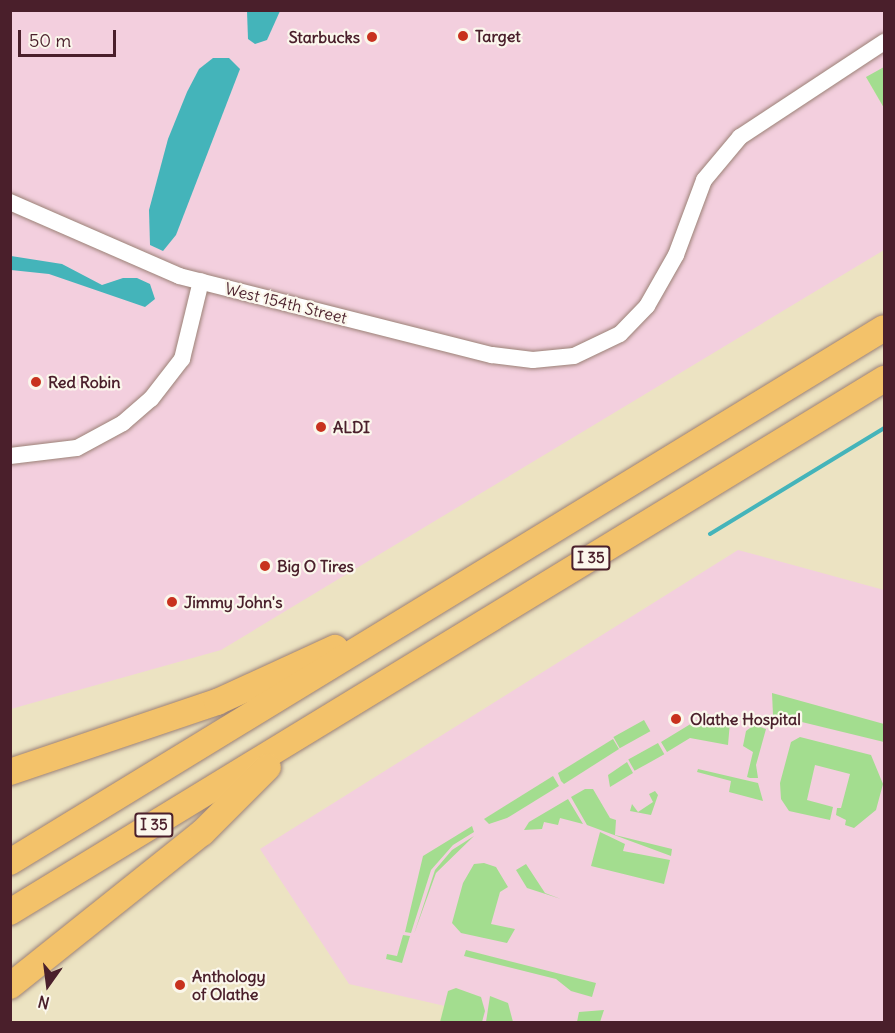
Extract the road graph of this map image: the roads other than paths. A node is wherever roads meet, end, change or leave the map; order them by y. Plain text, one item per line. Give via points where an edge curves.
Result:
1 (885, 42) edge
2 (10, 202) edge
3 (201, 281) junction
4 (885, 328) edge
5 (885, 379) edge
6 (10, 456) edge
7 (441, 599) junction
8 (298, 737) junction
9 (10, 772) edge
10 (10, 862) edge
11 (10, 912) edge
12 (10, 986) edge

1 - 3 street, West 154th Street via 740,137 704,180 676,255 647,306 620,334 574,356 533,360 492,355
2 - 3 street, West 154th Street via 155,267
3 - 6 street via 182,359 151,399 123,423 77,448
4 - 7 highway, I 35
5 - 8 highway, I 35
7 - 9 highway via 217,702
7 - 10 highway, I 35
8 - 11 highway, I 35
8 - 12 highway via 202,833

